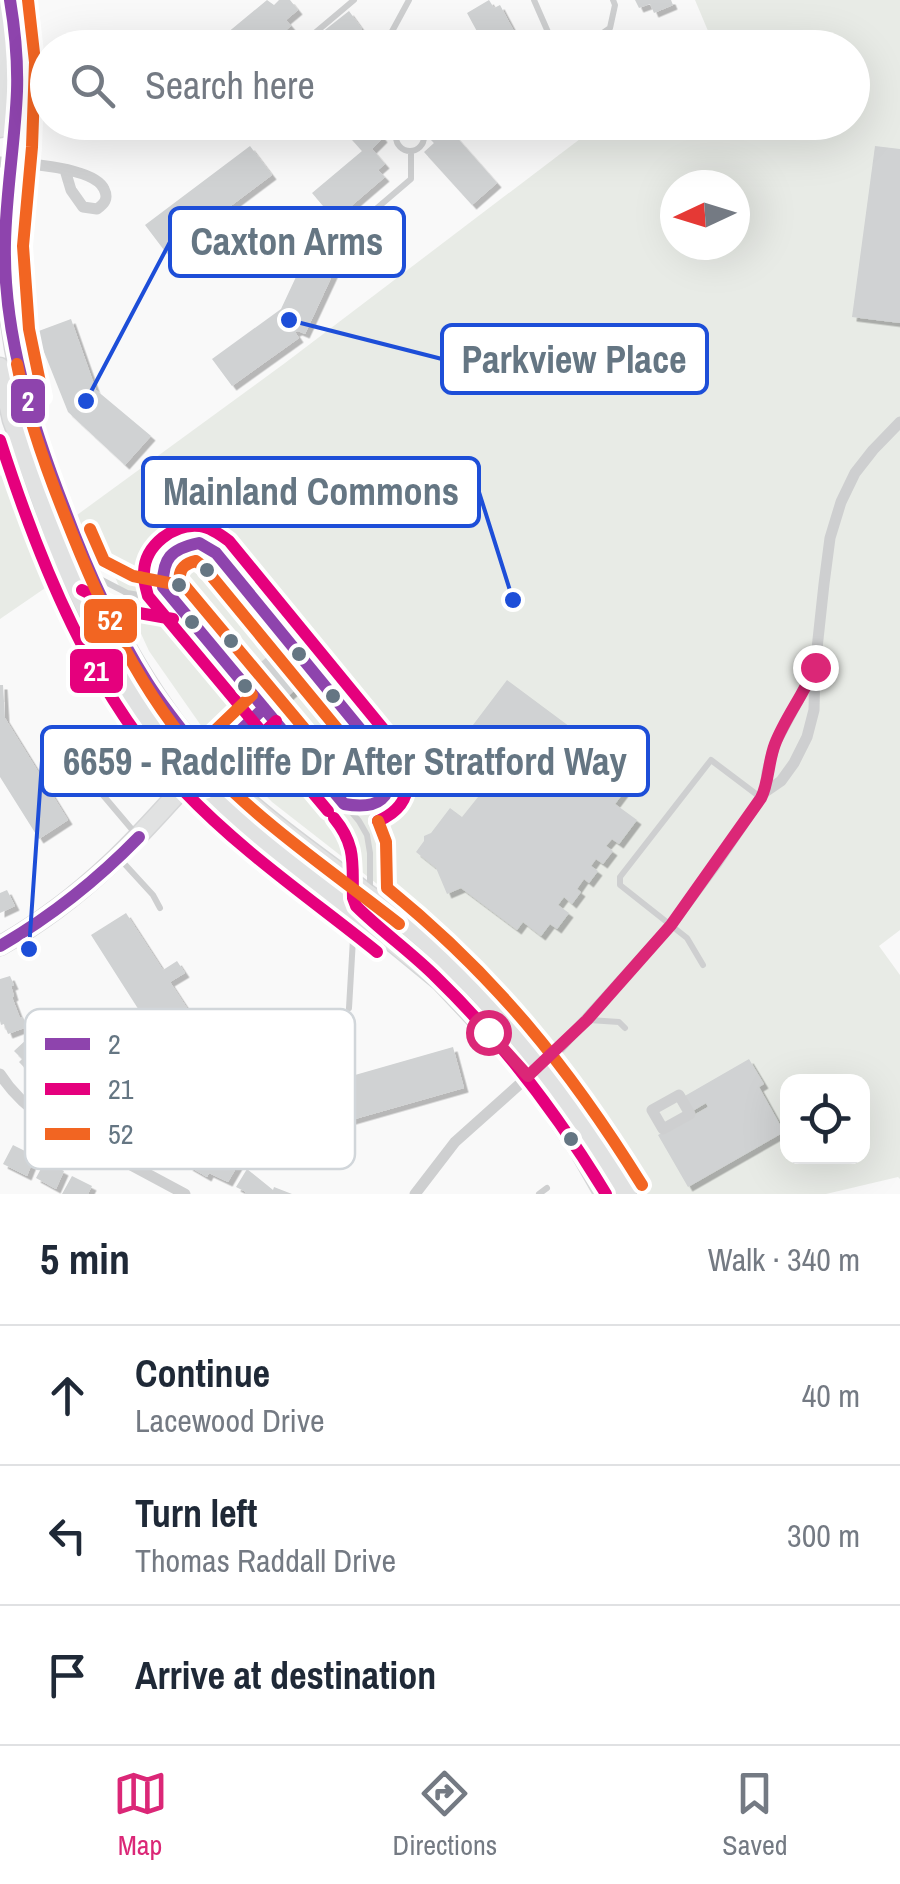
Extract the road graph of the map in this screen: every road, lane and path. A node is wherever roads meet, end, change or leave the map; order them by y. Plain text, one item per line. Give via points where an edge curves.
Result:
1 (10, 0) edge
2 (354, 0) edge
3 (409, 0) edge
4 (534, 0) edge
5 (613, 0) edge
6 (0, 11) edge
7 (318, 30) edge
8 (393, 30) edge
9 (547, 30) edge
10 (607, 30) edge
11 (0, 128) edge
12 (396, 140) edge
13 (421, 140) edge
14 (411, 150) junction
15 (6, 162) edge
16 (65, 170) dead end
17 (349, 232) dead end
18 (6, 366) edge
19 (900, 422) edge
20 (90, 574) junction
21 (176, 602) junction
22 (815, 667) junction
23 (264, 708) junction
24 (80, 760) dead end
25 (206, 761) junction
26 (193, 776) junction
27 (763, 795) junction
28 (344, 804) junction
29 (139, 838) junction
30 (119, 858) junction
31 (370, 896) junction
32 (160, 908) dead end
33 (362, 917) junction
34 (671, 925) junction
35 (0, 946) edge
36 (703, 965) dead end
37 (349, 1008) dead end
38 (587, 1020) junction
39 (626, 1028) dead end
40 (535, 1070) junction
41 (0, 1074) edge
42 (25, 1104) edge
43 (140, 1169) edge
44 (548, 1188) dead end
45 (185, 1194) edge
46 (415, 1194) edge
47 (539, 1194) edge
48 (604, 1194) edge
49 (627, 1194) edge

1 - 15 main road via 18,61
2 - 7 lane
3 - 8 lane
4 - 9 lane
5 - 10 lane
6 - 11 main road
12 - 14 lane
13 - 14 lane
14 - 17 lane via 411,179
15 - 16 street
15 - 18 main road via 12,331
18 - 20 main road
18 - 26 main road via 12,420 92,625 126,688
19 - 22 street via 872,450 840,502
20 - 21 lane via 127,592
20 - 25 main road via 149,685
21 - 23 lane
21 - 28 lane via 163,587 168,556 199,543 216,553 388,763 389,792 380,802
22 - 27 street via 775,744
22 - 27 street via 807,737 781,780
23 - 25 lane
23 - 28 lane
24 - 29 lane
25 - 26 main road
25 - 31 main road via 280,831
26 - 29 main road
26 - 33 main road via 251,832
27 - 34 street
27 - 34 lane via 711,760 620,878 620,885
28 - 31 lane via 366,834
29 - 30 main road
30 - 32 lane
30 - 35 main road via 50,916
31 - 33 lane
31 - 40 main road via 469,982
33 - 37 lane via 353,939
33 - 40 main road
34 - 36 lane
34 - 38 street
38 - 39 lane
38 - 40 street
40 - 46 street via 455,1142
40 - 48 main road
40 - 49 main road via 597,1142
41 - 42 street
43 - 45 street
44 - 47 lane

